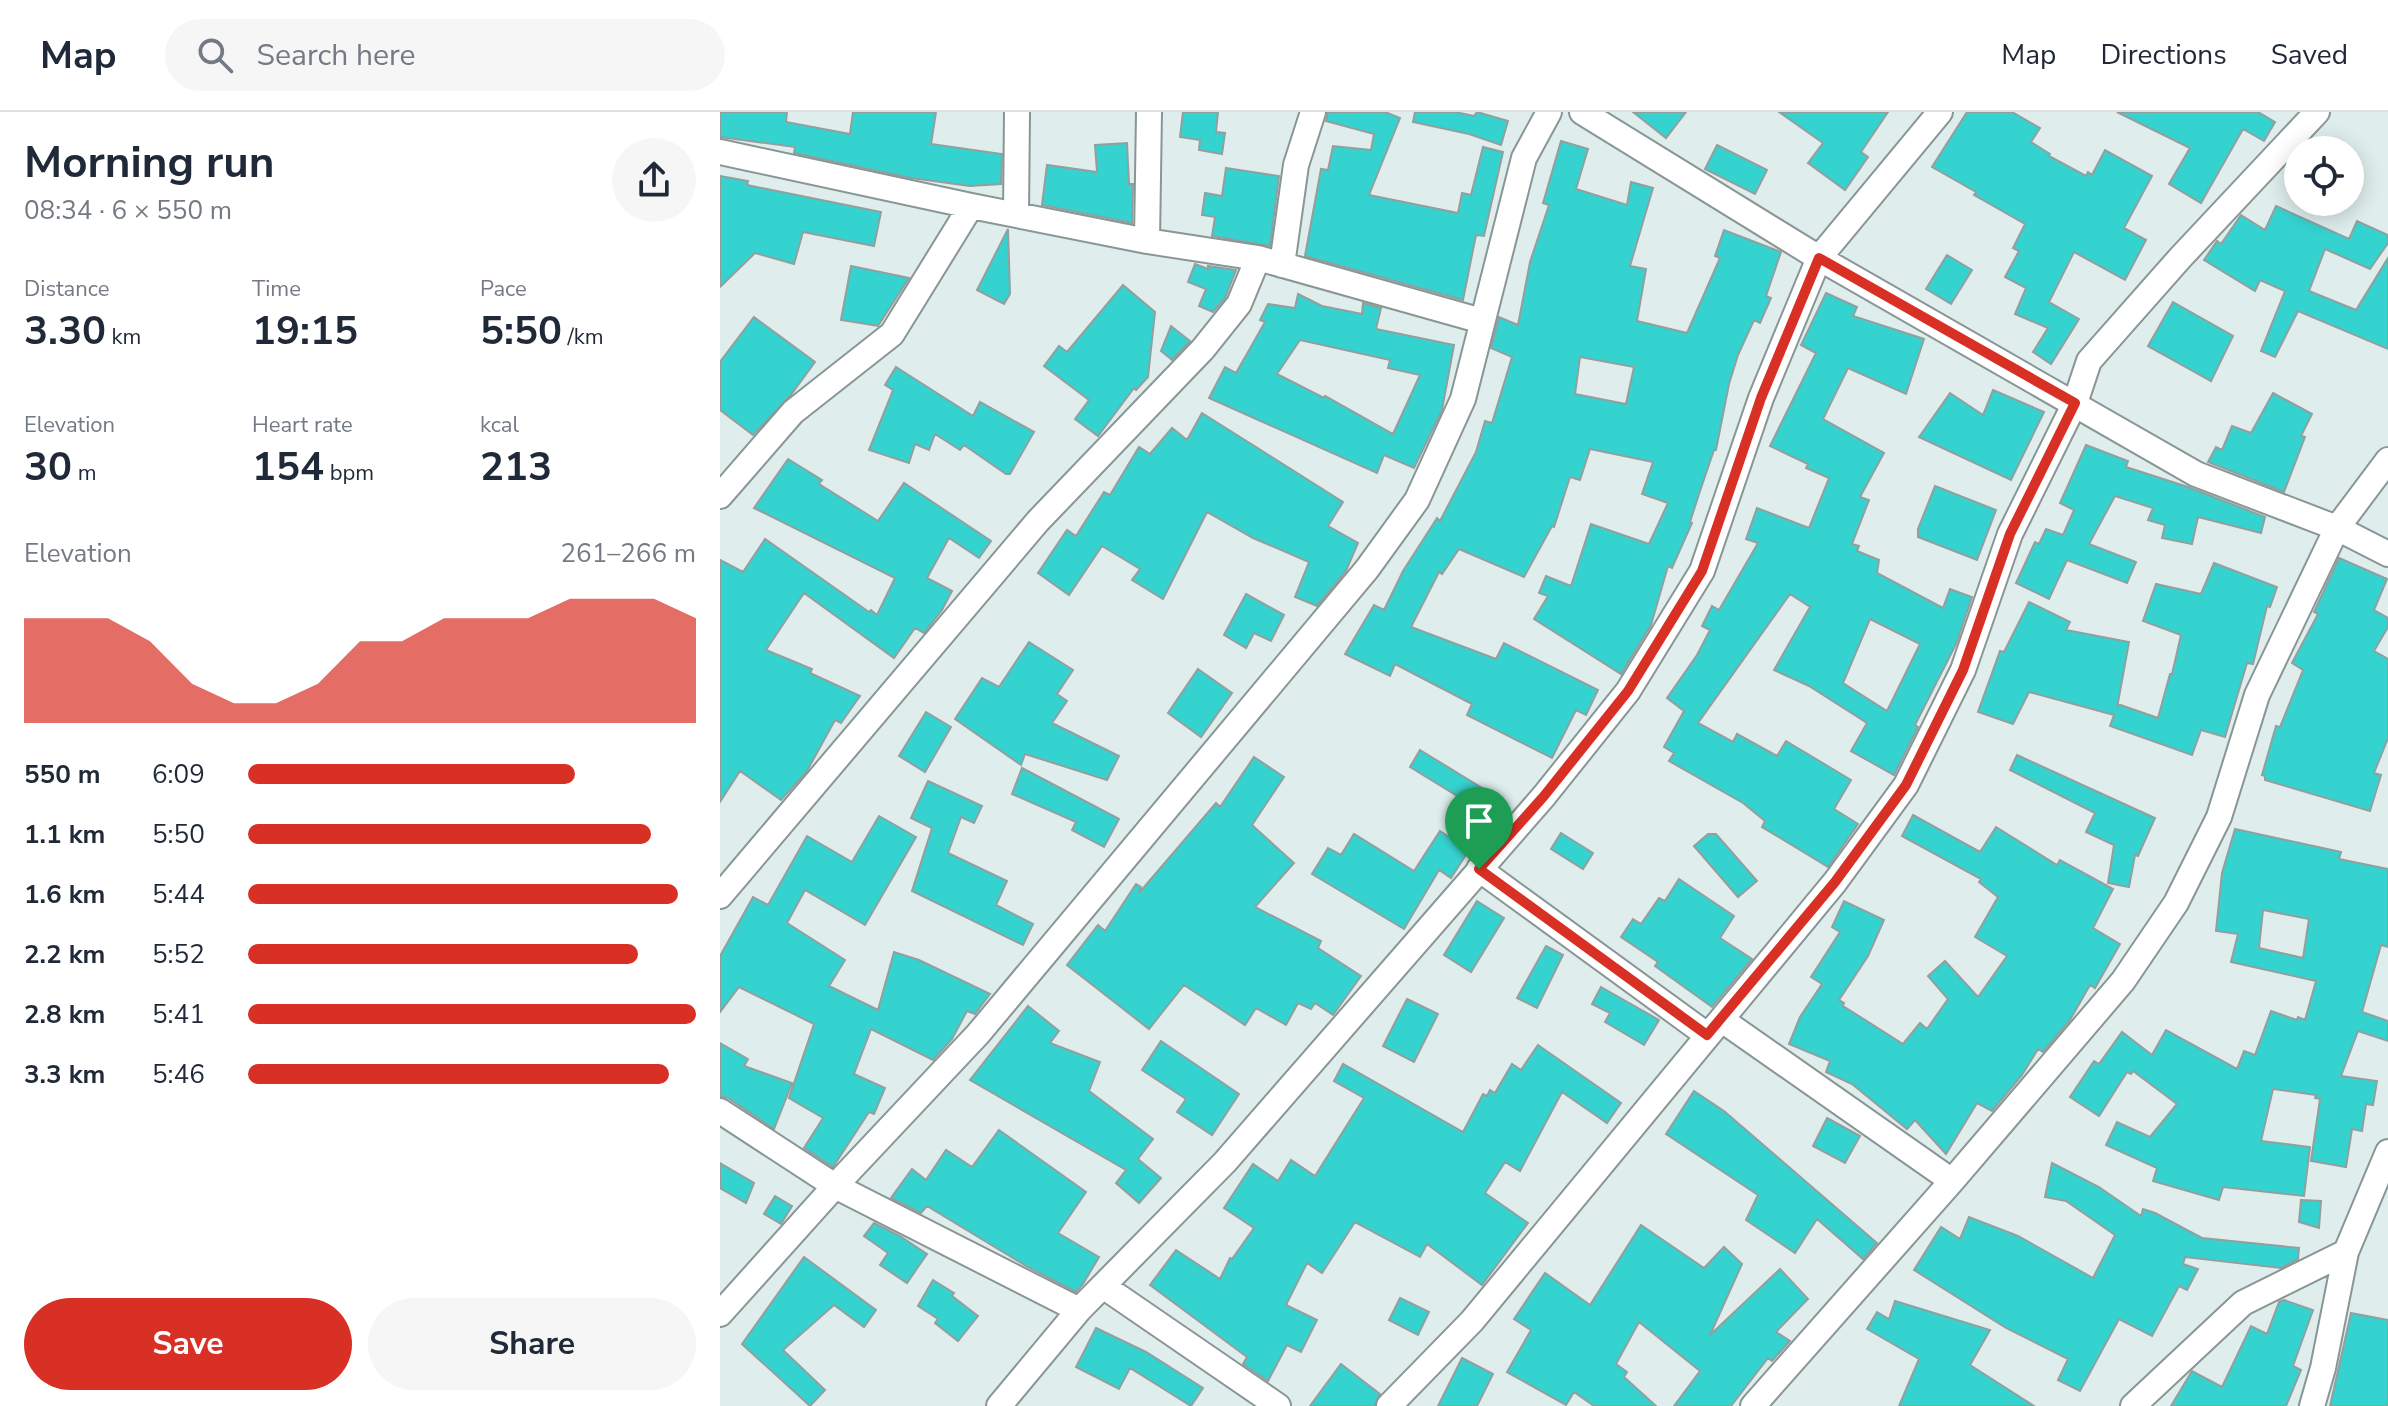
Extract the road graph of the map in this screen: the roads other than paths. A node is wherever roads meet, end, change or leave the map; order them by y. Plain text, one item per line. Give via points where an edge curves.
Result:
1 (1017, 112) edge
2 (1149, 112) edge
3 (1313, 112) edge
4 (1549, 112) edge
5 (1582, 112) edge
6 (1940, 112) edge
7 (2317, 112) edge
8 (720, 152) edge
9 (971, 206) junction
10 (1016, 214) junction
11 (1147, 241) junction
12 (1819, 258) junction
13 (1270, 262) junction
14 (1482, 321) junction
15 (2075, 403) junction
16 (2388, 460) edge
17 (720, 496) edge
18 (2337, 528) junction
19 (2388, 554) edge
20 (1479, 869) junction
21 (720, 896) edge
22 (1715, 1028) junction
23 (720, 1111) edge
24 (2388, 1152) edge
25 (1952, 1181) junction
26 (835, 1186) junction
27 (2346, 1252) junction
28 (1103, 1286) junction
29 (1079, 1310) junction
30 (720, 1314) edge
31 (999, 1406) edge
32 (1278, 1406) edge
33 (1389, 1406) edge
34 (1753, 1406) edge
35 (2133, 1406) edge
36 (2312, 1406) edge

1 - 10 street
2 - 11 street
3 - 13 street
4 - 14 street via 1524,158
5 - 12 street
6 - 12 street
7 - 15 street via 2089,361
8 - 9 street
9 - 10 street
9 - 17 street via 892,334 793,412
10 - 11 street
11 - 13 street
12 - 15 street
12 - 20 street via 1761,398 1702,571 1628,691
13 - 14 street
13 - 21 street via 1203,349 1038,521
14 - 26 street via 1463,399 1417,500 1367,569 978,1034
15 - 18 street via 2196,474
15 - 22 street via 2010,534 1963,670 1906,785 1835,882
16 - 18 street
18 - 19 street
18 - 25 street via 2257,695 2219,817 2176,903 2123,981
20 - 22 street
20 - 28 street via 1225,1162
22 - 25 street
22 - 33 street via 1472,1321
23 - 26 street
24 - 27 street
25 - 34 street
26 - 29 street
26 - 30 street
27 - 35 street via 2243,1303
27 - 36 street
28 - 29 street
28 - 32 street
29 - 31 street

